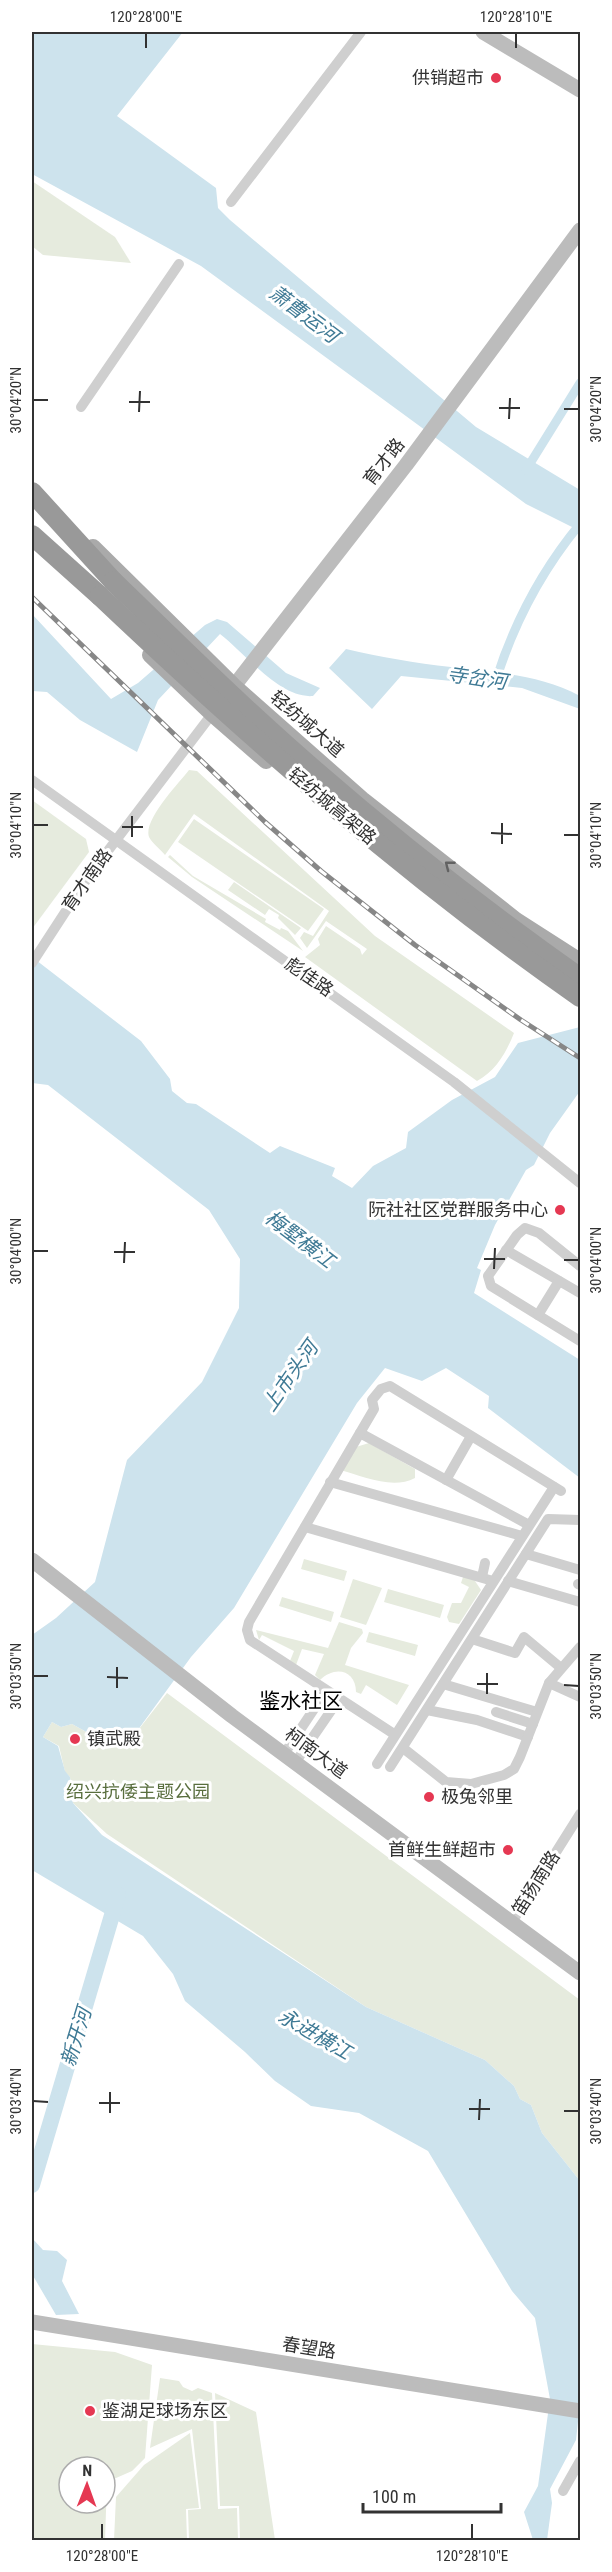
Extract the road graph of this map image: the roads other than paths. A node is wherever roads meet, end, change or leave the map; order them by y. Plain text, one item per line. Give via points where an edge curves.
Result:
1 (362, 32) edge
2 (483, 32) edge
3 (580, 90) edge
4 (231, 202) dead end
5 (580, 230) edge
6 (179, 264) dead end
7 (81, 407) dead end
8 (32, 487) edge
9 (32, 492) edge
10 (32, 537) edge
11 (107, 589) junction
12 (234, 686) junction
13 (212, 714) junction
14 (32, 780) edge
15 (116, 840) junction
16 (580, 961) edge
17 (32, 963) edge
18 (580, 978) edge
19 (580, 997) edge
20 (580, 1006) edge
21 (580, 1183) edge
22 (506, 1250) junction
23 (580, 1266) edge
24 (560, 1281) junction
25 (580, 1293) edge
26 (538, 1315) junction
27 (580, 1341) edge
28 (360, 1433) junction
29 (470, 1438) junction
30 (446, 1480) junction
31 (330, 1482) junction
32 (580, 1520) edge
33 (529, 1525) junction
34 (305, 1527) junction
35 (522, 1536) junction
36 (526, 1554) junction
37 (32, 1560) edge
38 (485, 1563) dead end
39 (580, 1570) edge
40 (482, 1577) junction
41 (493, 1581) junction
42 (508, 1581) junction
43 (580, 1602) edge
44 (472, 1640) junction
45 (580, 1647) edge
46 (561, 1668) junction
47 (549, 1683) junction
48 (443, 1684) junction
49 (326, 1691) junction
50 (580, 1697) edge
51 (339, 1699) junction
52 (427, 1710) junction
53 (496, 1712) dead end
54 (537, 1712) junction
55 (533, 1724) junction
56 (394, 1734) junction
57 (528, 1737) junction
58 (403, 1748) junction
59 (290, 1758) junction
60 (377, 1764) dead end
61 (390, 1767) dead end
62 (580, 1814) edge
63 (512, 1922) junction
64 (580, 1973) edge
65 (32, 2322) edge
66 (580, 2411) edge
67 (580, 2461) edge
68 (563, 2491) dead end

1 - 4 street
2 - 3 street
5 - 12 street, 育才路 via 406,465
6 - 7 street
8 - 12 main road, 轻纺城大道
9 - 11 highway
10 - 11 highway
10 - 13 main road
11 - 18 highway, 轻纺城高架路, bridge via 399,843
11 - 19 highway, 轻纺城高架路, bridge via 245,731 415,876
12 - 13 street, 育才路
16 -> 12 main road, 轻纺城大道 via 516,920 362,799
13 - 15 street, 育才南路
13 - 20 main road via 342,824 522,967
14 - 15 street, 彪佳路
15 - 17 street, 育才南路
15 - 21 street, 彪佳路 via 454,1082
22 - 23 street via 525,1228 539,1233
22 - 24 street
22 - 26 street via 488,1276 491,1286
24 - 25 street
24 - 26 street
26 - 27 street
28 - 29 street via 374,1409 372,1400 381,1389 390,1386
28 - 30 street
28 - 31 street
29 - 30 street
29 - 33 street via 557,1489
30 - 33 street
31 - 34 street
31 - 35 street
32 - 36 street via 548,1519
33 - 35 street
34 - 40 street
34 - 49 street via 247,1630 250,1640
35 - 41 street
36 - 39 street
36 - 42 street
37 - 59 street, 柯南大道
38 - 40 street
40 - 41 street
41 - 56 street
42 - 43 street
42 - 44 street
44 - 46 street via 515,1653 524,1636
44 - 48 street
45 - 46 street
46 - 47 street
47 - 50 street
47 - 54 street
48 - 52 street
48 - 54 street
49 - 51 street
49 - 59 street
51 - 56 street
51 - 59 street
52 - 57 street via 477,1720
52 - 58 street
53 - 55 street
54 - 55 street
55 - 57 street
56 - 60 street
57 - 58 street via 513,1769 504,1775 465,1784 446,1782
58 - 61 street
59 - 63 street, 柯南大道
62 - 63 street, 笛扬南路
63 - 64 street, 柯南大道
65 - 66 street, 春望路
67 - 68 street

